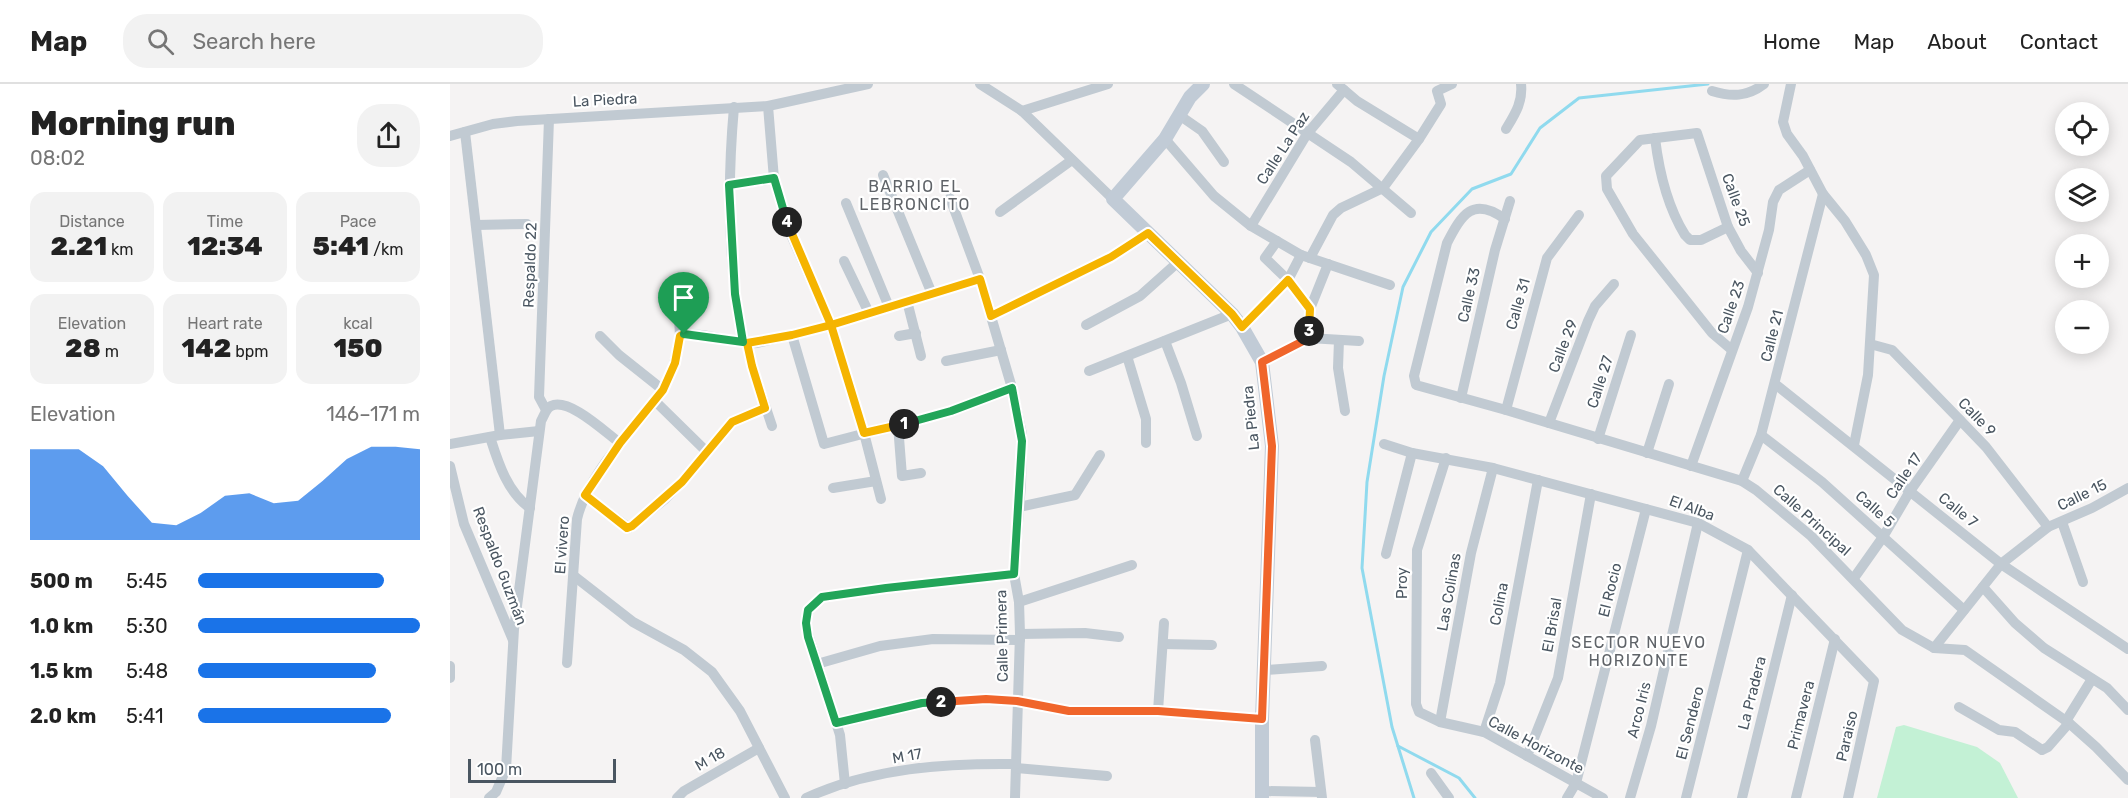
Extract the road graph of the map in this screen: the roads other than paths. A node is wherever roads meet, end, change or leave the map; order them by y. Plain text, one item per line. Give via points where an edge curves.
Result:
1 (868, 84) edge
2 (980, 84) edge
3 (1108, 84) edge
4 (1203, 84) edge
5 (1234, 84) edge
6 (1452, 84) edge
7 (1521, 84) edge
8 (1764, 84) edge
9 (1791, 84) edge
10 (1340, 87) edge
11 (1435, 87) edge
12 (1712, 91) dead end
13 (768, 106) junction
14 (734, 107) junction
15 (1022, 111) junction
16 (1179, 115) junction
17 (549, 119) junction
18 (1506, 129) dead end
19 (465, 132) junction
20 (1307, 134) junction
21 (450, 136) edge
22 (1655, 138) junction
23 (1165, 139) junction
24 (1419, 139) junction
25 (1072, 160) junction
26 (1224, 162) dead end
27 (1810, 170) junction
28 (883, 175) dead end
29 (774, 178) junction
30 (729, 185) junction
31 (1383, 188) junction
32 (1823, 194) junction
33 (950, 198) dead end
34 (1113, 200) junction
35 (1510, 201) dead end
36 (846, 203) dead end
37 (1000, 212) dead end
38 (1411, 213) dead end
39 (1579, 215) dead end
40 (1505, 219) junction
41 (527, 224) dead end
42 (476, 225) junction
43 (1251, 226) junction
44 (1728, 227) junction
45 (1148, 233) junction
46 (1276, 241) junction
47 (1305, 257) junction
48 (844, 261) dead end
49 (1177, 263) junction
50 (1328, 264) junction
51 (1758, 273) junction
52 (980, 279) junction
53 (1288, 280) junction
54 (1614, 284) dead end
55 (1390, 285) dead end
56 (932, 294) junction
57 (678, 297) dead end
58 (907, 301) junction
59 (889, 307) junction
60 (1310, 309) junction
61 (869, 313) junction
62 (1232, 314) junction
63 (991, 316) junction
64 (831, 325) junction
65 (1086, 325) dead end
66 (1242, 327) junction
67 (916, 333) junction
68 (792, 335) junction
69 (1631, 335) dead end
70 (600, 336) dead end
71 (680, 336) junction
72 (898, 336) dead end
73 (1309, 338) junction
74 (1339, 339) junction
75 (1165, 341) junction
76 (1359, 341) dead end
77 (745, 343) junction
78 (1870, 344) junction
79 (1001, 350) junction
80 (1732, 350) junction
81 (921, 356) dead end
82 (1127, 356) junction
83 (946, 361) dead end
84 (1262, 362) junction
85 (1089, 371) dead end
86 (1670, 384) dead end
87 (1775, 384) junction
88 (1012, 388) junction
89 (663, 390) junction
90 (1461, 398) junction
91 (655, 401) junction
92 (765, 408) junction
93 (546, 410) junction
94 (1506, 410) junction
95 (1344, 411) dead end
96 (1960, 420) junction
97 (1549, 423) junction
98 (898, 425) junction
99 (772, 426) dead end
100 (539, 431) junction
101 (864, 433) junction
102 (1761, 435) junction
103 (495, 436) junction
104 (1197, 436) dead end
105 (1598, 439) junction
106 (1146, 442) dead end
107 (620, 443) junction
108 (450, 444) edge
109 (1384, 444) dead end
110 (1854, 446) junction
111 (708, 452) junction
112 (1412, 453) junction
113 (1647, 453) junction
114 (1100, 455) dead end
115 (1446, 458) junction
116 (450, 466) edge
117 (1691, 466) junction
118 (1493, 468) junction
119 (921, 473) dead end
120 (1538, 480) junction
121 (876, 481) junction
122 (1742, 482) junction
123 (833, 488) dead end
124 (2128, 488) edge
125 (1910, 491) junction
126 (1591, 494) junction
127 (585, 495) junction
128 (880, 499) dead end
129 (1019, 507) junction
130 (530, 508) junction
131 (1646, 509) junction
132 (2061, 522) junction
133 (1698, 523) junction
134 (2048, 528) junction
135 (1883, 537) junction
136 (1748, 550) junction
137 (1386, 554) dead end
138 (2001, 564) junction
139 (1132, 565) dead end
140 (1014, 574) junction
141 (574, 576) junction
142 (1854, 578) junction
143 (2083, 582) dead end
144 (1983, 587) junction
145 (1792, 595) junction
146 (1019, 602) junction
147 (1964, 610) junction
148 (1164, 623) dead end
149 (1020, 637) junction
150 (1119, 637) dead end
151 (1834, 639) junction
152 (513, 642) junction
153 (1163, 644) junction
154 (1212, 645) dead end
155 (1934, 648) junction
156 (2128, 649) edge
157 (567, 663) dead end
158 (816, 664) junction
159 (450, 666) edge
160 (1322, 666) dead end
161 (1265, 670) junction
162 (450, 678) edge
163 (2092, 679) junction
164 (1874, 681) joint
165 (1017, 701) junction
166 (1959, 707) dead end
167 (2128, 710) edge
168 (1158, 711) junction
169 (1419, 712) joint
170 (1262, 719) junction
171 (1440, 722) junction
172 (2067, 722) junction
173 (836, 723) junction
174 (1484, 732) junction
175 (1314, 740) dead end
176 (759, 748) junction
177 (1527, 756) junction
178 (1016, 766) junction
179 (1431, 773) dead end
180 (1107, 776) dead end
181 (2128, 780) edge
182 (1576, 783) junction
183 (845, 784) junction
184 (1262, 794) edge
185 (1322, 795) edge
186 (489, 798) edge
187 (677, 798) edge
188 (785, 798) edge
189 (806, 798) edge
190 (1015, 798) edge
191 (1449, 798) edge
192 (1567, 798) edge
193 (1603, 798) edge
194 (1630, 798) edge
195 (1686, 798) edge
196 (1742, 798) edge
197 (1796, 798) edge
198 (1848, 798) edge

1 - 13 street, La Piedra
2 - 15 street, La Piedra
3 - 15 street
4 - 16 street
5 - 20 street
6 - 11 street
7 - 18 street via 1519,107
8 - 12 street via 1742,95
9 - 27 street via 1784,122 1787,134
10 - 20 street, Calle La Paz
10 - 24 street
11 - 24 street via 1441,104
13 - 14 street, La Piedra
13 - 29 street
14 - 17 street, La Piedra
14 - 30 street
15 - 25 street, La Piedra
16 - 23 street
16 - 26 street via 1202,131
17 - 19 street, La Piedra via 493,124
17 - 93 street, Respaldo 22 via 539,397
19 - 21 street, La Piedra
19 - 42 street
20 - 31 street
20 - 43 street, Calle La Paz
22 - 44 street, Calle 25 via 1697,133
22 - 44 street via 1665,188 1685,235 1690,240 1701,240
22 - 80 street via 1640,140 1606,176 1607,189 1633,234 1712,333
23 - 34 street
23 - 43 street via 1214,196
24 - 31 street
25 - 34 street, La Piedra
25 - 37 street
27 - 32 street
27 - 51 street, Calle 23 via 1779,190
28 - 56 street
29 - 30 street
29 - 64 street via 792,237
30 - 77 street via 735,294
31 - 38 street
31 - 47 street via 1333,215
32 - 78 street via 1845,221 1874,275
32 - 87 street, Calle 21
33 - 52 street, Calle Primera
34 - 45 street, La Piedra
35 - 40 street, Calle 33
36 - 59 street
39 - 94 street, Calle 31 via 1547,258
40 - 90 street, Calle 33
40 - 90 street, Calle Principal via 1494,211 1476,208 1463,214 1447,243 1419,354 1416,385
41 - 42 street
42 - 103 street
43 - 46 street
44 - 51 street, Calle 25
45 - 49 street, La Piedra
45 - 63 street via 1111,257
46 - 47 street
46 - 53 street via 1265,258
47 - 50 street
47 - 53 street
48 - 61 street
49 - 62 street, La Piedra
49 - 65 street via 1140,296
50 - 55 street
50 - 60 street
51 - 80 street, Calle 23
52 - 56 street
52 - 63 street, Calle Primera
53 - 60 street
53 - 66 street
54 - 97 street, Calle 29 via 1595,306
56 - 58 street
57 - 71 street, El vivero
58 - 59 street
58 - 67 street
59 - 61 street
60 - 73 street
61 - 64 street
62 - 66 street, La Piedra
62 - 75 street
63 - 79 street, Calle Primera
64 - 68 street
64 - 101 street
66 - 84 street, La Piedra
67 - 72 street
67 - 81 street
68 - 77 street
68 - 101 street via 822,442
69 - 105 street, Calle 27
70 - 89 street
71 - 77 street
71 - 89 street, El vivero via 675,363
73 - 74 street
73 - 84 street
74 - 76 street
74 - 95 street via 1338,368
75 - 82 street
75 - 104 street
77 - 92 street
78 - 96 street, Calle 9 via 1892,350
78 - 110 street
79 - 83 street
79 - 88 street, Calle Primera
80 - 117 street, Calle 23
82 - 85 street
82 - 106 street via 1146,419
84 - 161 street, La Piedra via 1272,446
86 - 113 street
87 - 102 street, Calle 21
87 - 110 street, Calle 7
88 - 98 street via 951,411
88 - 129 street, Calle Primera via 1022,441
89 - 91 street, El vivero
90 - 94 street, Calle Principal
91 - 107 street, El vivero
91 - 111 street
92 - 99 street
92 - 111 street via 732,422
93 - 100 street
93 - 107 street via 560,404 572,407
94 - 97 street, Calle Principal
96 - 125 street, Calle 17
96 - 134 street, Calle 9 via 1986,447
97 - 105 street, Calle Principal
98 - 101 street
98 - 119 street via 902,476
100 - 103 street
100 - 130 street
101 - 121 street
102 - 122 street, Calle 21
102 - 135 street, Calle 5 via 1822,482
103 - 108 street
103 - 130 street via 505,477
105 - 113 street, Calle Principal
107 - 127 street, El vivero
109 - 112 street, El Alba
110 - 125 street, Calle 7
111 - 127 street via 669,495 629,528
112 - 115 street, El Alba
112 - 137 street
113 - 117 street, Calle Principal
114 - 129 street via 1075,495
115 - 118 street, El Alba
115 - 169 street, Proy via 1418,550
116 - 152 street, Respaldo Guzmán via 464,524
117 - 122 street, Calle Principal
118 - 120 street, El Alba
118 - 171 street, Las Colinas via 1471,553
120 - 126 street, El Alba
120 - 174 street, Colina via 1500,683
121 - 123 street
121 - 128 street
122 - 142 street, Calle Principal via 1811,536
124 - 132 street, Calle 15
125 - 135 street, Calle 17
125 - 138 street, Calle 7
126 - 131 street, El Alba
126 - 177 street, El Brisal via 1558,678
127 - 141 street, El vivero via 577,519
129 - 140 street, Calle Primera
130 - 152 street
131 - 133 street, El Alba
131 - 182 street, El Rocio
132 - 134 street, Calle 15
132 - 143 street
133 - 136 street, El Alba
133 - 194 street, Arco Iris via 1651,726
134 - 138 street, Calle 15
135 - 142 street, Calle 17
135 - 147 street, Calle 5
136 - 145 street, El Alba
136 - 195 street, El Sendero
138 - 144 street, Calle 15
138 - 156 street, Calle 7
139 - 146 street
140 - 146 street, Calle Primera
140 - 158 street via 822,597 808,610 806,623
141 - 157 street, El vivero
141 - 176 street via 633,622 684,650 712,672 740,711
142 - 155 street, Calle Principal via 1902,630
144 - 147 street, Calle 15
144 - 163 street via 2037,642
145 - 151 street, El Alba
145 - 196 street, La Pradera
146 - 149 street, Calle Primera
147 - 155 street, Calle 15
148 - 153 street
149 - 150 street via 1085,633
149 - 158 street via 933,639 880,646
149 - 165 street, Calle Primera
151 - 164 street, El Alba
151 - 197 street, Primavera
152 - 186 street via 506,769 496,792
153 - 154 street
153 - 168 street
155 - 172 street, Calle Principal via 1965,651
158 - 173 street
159 - 162 street
160 - 161 street
161 - 170 street, La Piedra
163 - 167 street
163 - 172 street
164 - 198 street, Paraiso
165 - 168 street via 1069,711
165 - 173 street via 922,703
165 - 178 street, Calle Primera
166 - 172 street via 1999,730 2015,732 2042,750
168 - 170 street
169 - 171 street, Calle Horizonte
170 - 184 street, La Piedra
171 - 174 street, Calle Horizonte
172 - 181 street, Calle Principal
173 - 183 street
174 - 177 street, Calle Horizonte
175 - 185 street
176 - 187 street, M 18
176 - 188 street
177 - 182 street, Calle Horizonte
178 - 180 street, M 17
178 - 183 street, M 17 via 922,767
178 - 190 street, Calle Primera
179 - 191 street
182 - 192 street, El Rocio
182 - 193 street, Calle Horizonte
183 - 189 street, M 17
184 - 185 street

